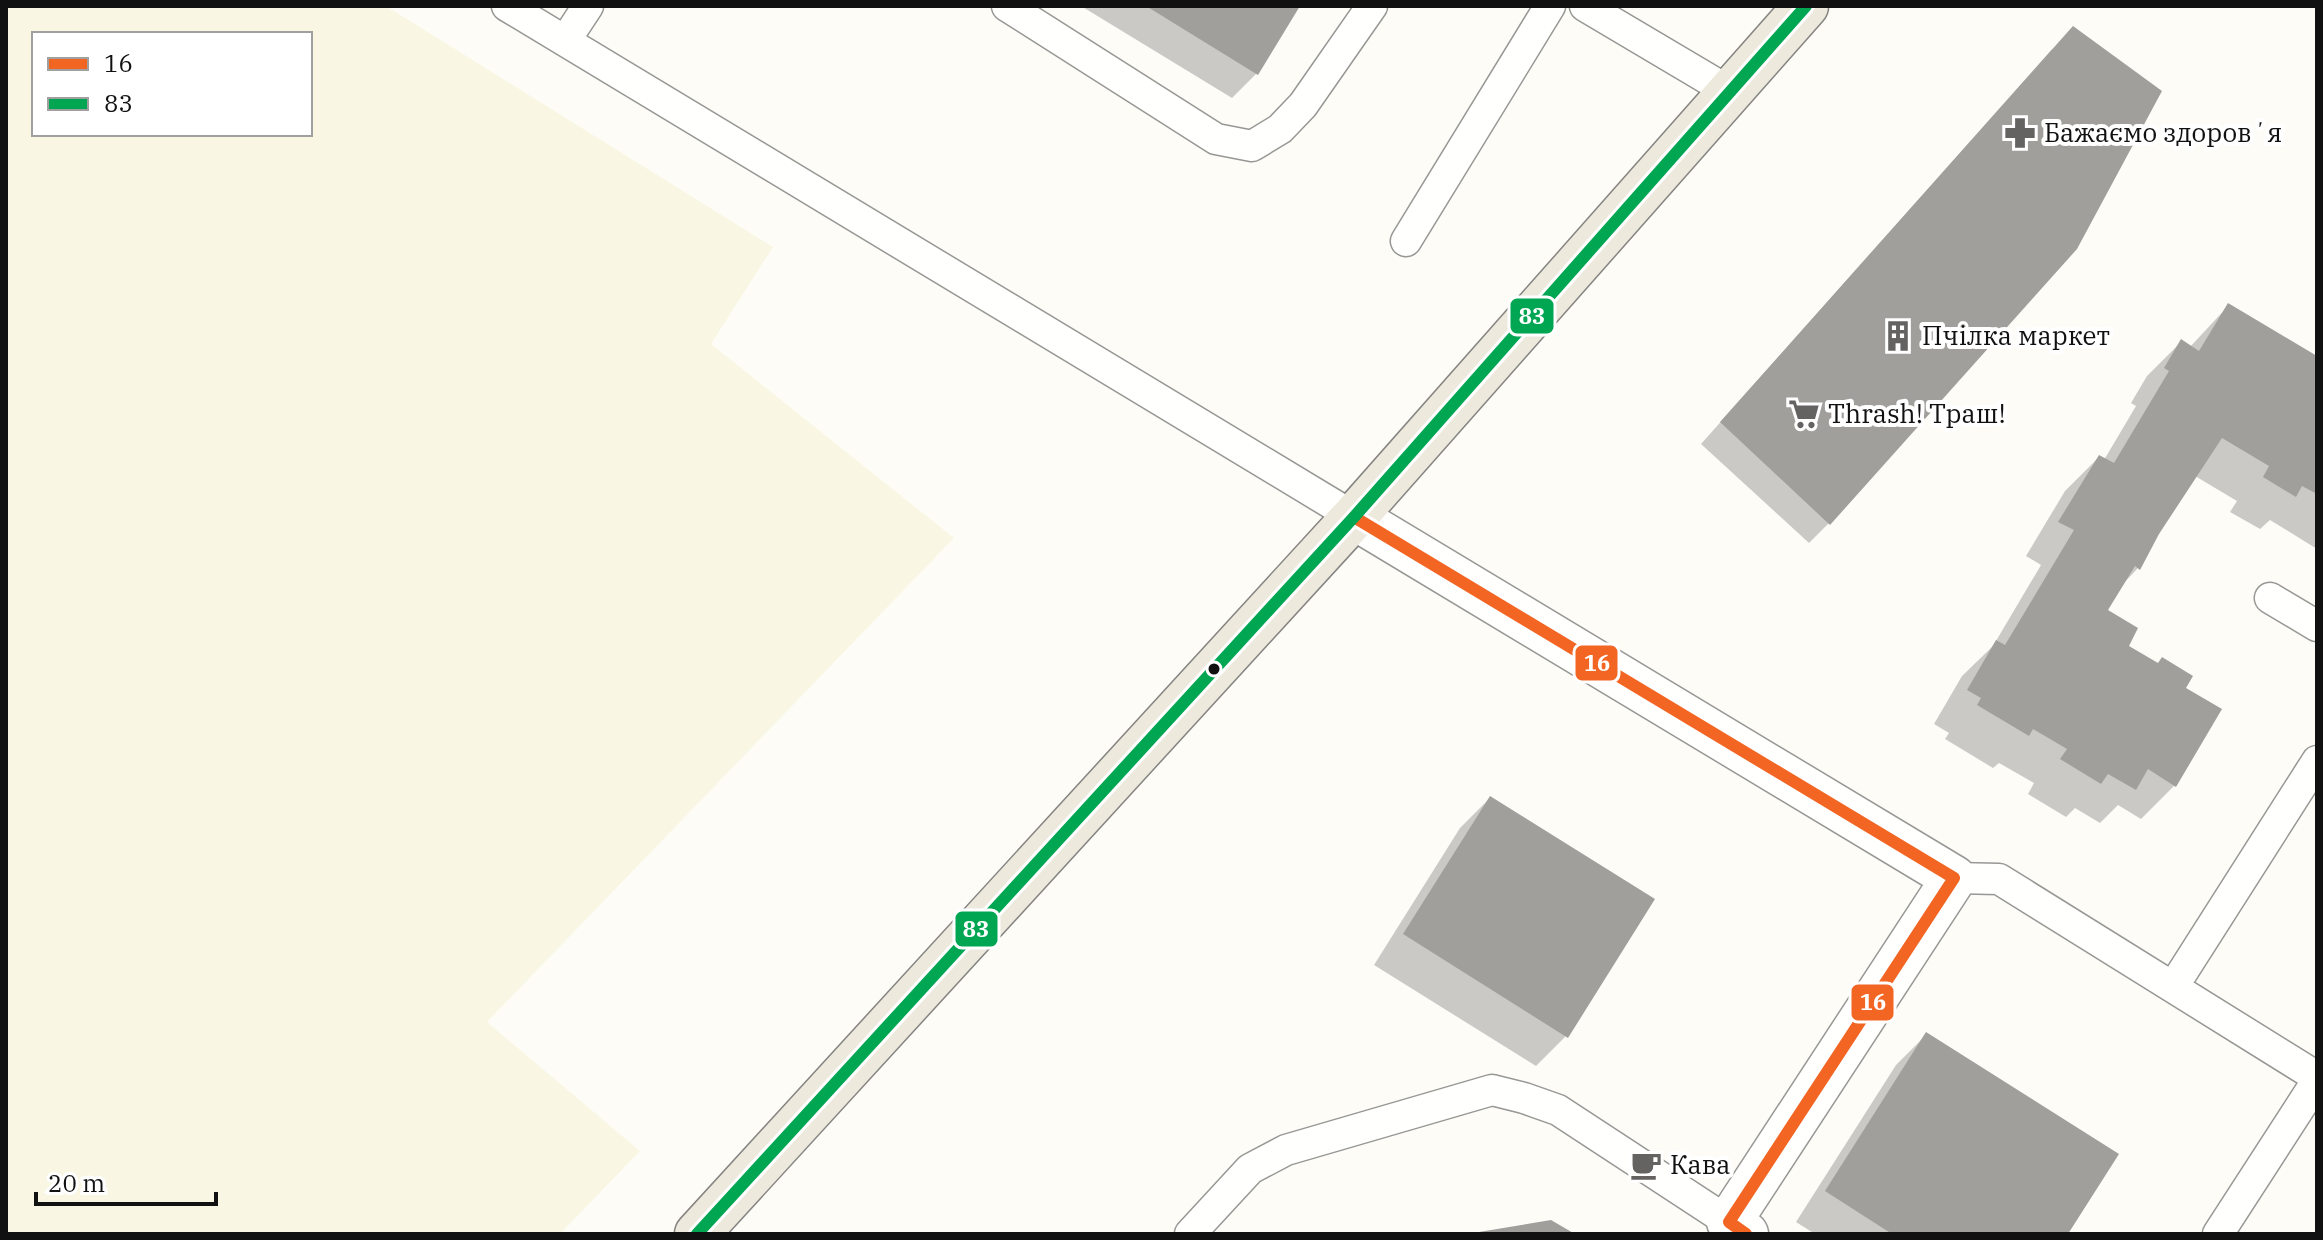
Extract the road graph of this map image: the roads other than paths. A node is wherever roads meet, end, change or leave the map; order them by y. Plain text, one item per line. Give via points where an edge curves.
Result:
1 (507, 6) edge
2 (588, 6) edge
3 (1007, 6) edge
4 (1372, 6) edge
5 (1550, 6) edge
6 (1585, 6) edge
7 (1806, 6) edge
8 (565, 41) junction
9 (1730, 92) junction
10 (1406, 241) dead end
11 (1354, 517) junction
12 (2270, 598) dead end
13 (2317, 626) edge
14 (2317, 761) edge
15 (1954, 878) junction
16 (2173, 987) junction
17 (2317, 1079) edge
18 (1737, 1228) edge
19 (697, 1234) edge
20 (1190, 1234) edge
21 (2218, 1234) edge

1 - 8 lane
2 - 8 lane
3 - 4 lane via 1216,139 1252,146 1280,129 1303,105
5 - 10 lane
6 - 9 lane
7 - 9 main road
8 - 11 lane
9 - 11 main road
11 - 15 street
11 - 19 main road
12 - 13 lane
14 - 16 lane
15 - 16 lane via 1999,879
15 - 18 street
16 - 17 lane
17 - 21 lane
18 - 20 lane via 1558,1110 1492,1090 1286,1150 1250,1169

